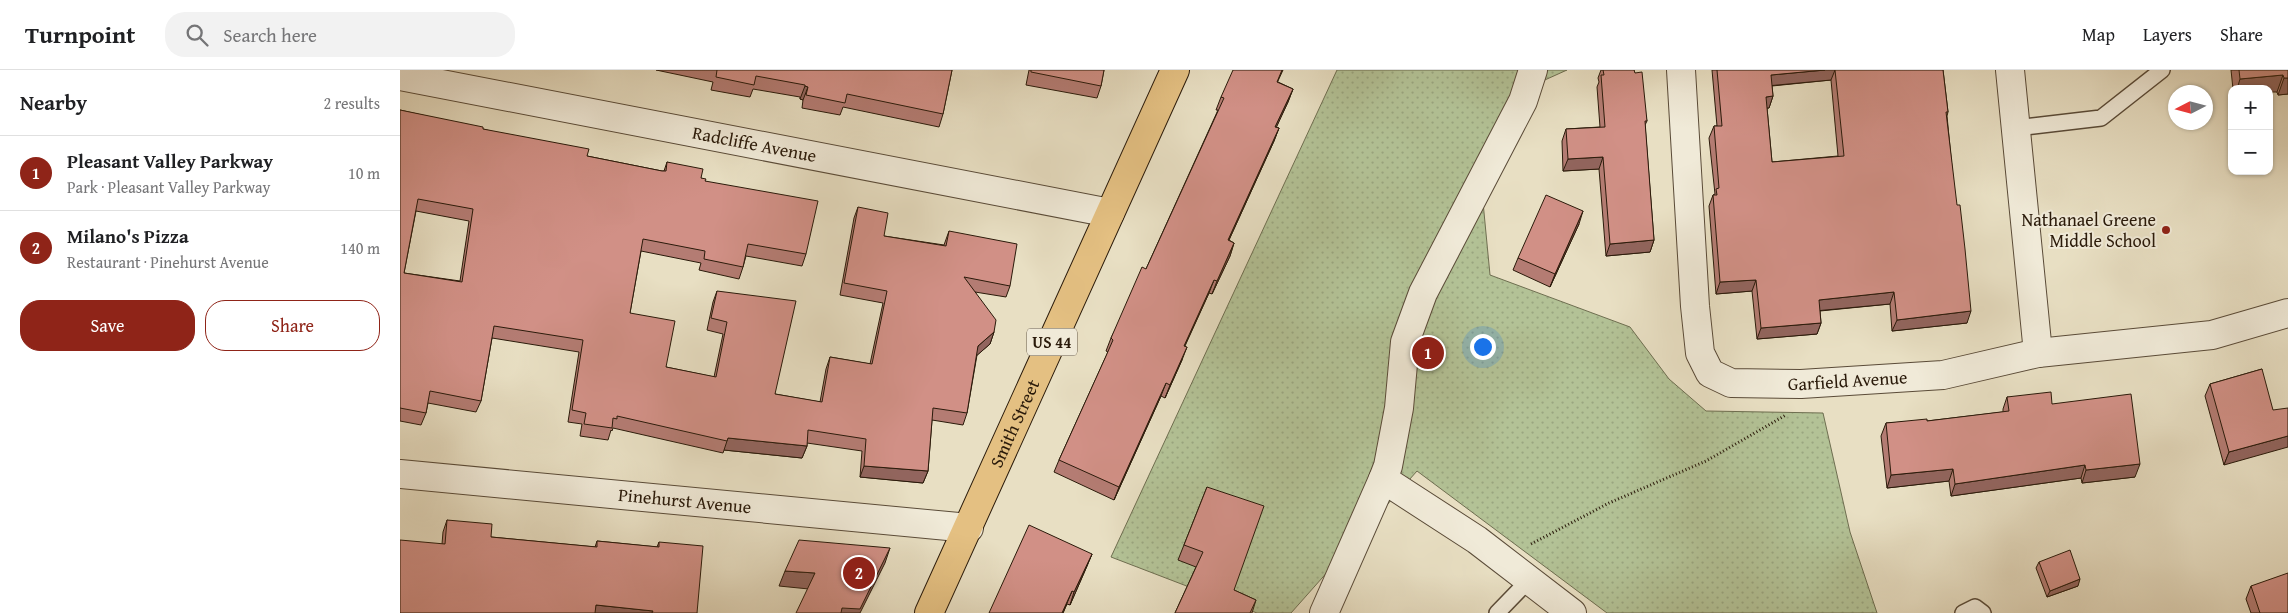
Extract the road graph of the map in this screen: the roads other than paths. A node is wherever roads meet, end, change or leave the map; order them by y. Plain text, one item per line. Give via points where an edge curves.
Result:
1 (1175, 70) edge
2 (1532, 70) edge
3 (1681, 70) edge
4 (2010, 70) edge
5 (2162, 70) edge
6 (400, 76) edge
7 (2016, 128) junction
8 (1110, 213) junction
9 (2288, 313) edge
10 (2038, 353) junction
11 (400, 474) edge
12 (1383, 479) junction
13 (969, 528) junction
14 (1529, 580) junction
15 (929, 613) edge
16 (1324, 613) edge
17 (1496, 613) edge
18 (1572, 613) edge
19 (1963, 613) edge
20 (1983, 613) edge

1 - 8 main road, Smith Street / US 44
2 - 12 street via 1523,101 1423,293 1404,342 1400,408
3 - 10 street, Garfield Avenue via 1695,306 1700,353 1710,373 1731,383 1810,384 1943,375
4 - 7 street
5 - 7 lane via 2101,118
6 - 8 street, Radcliffe Avenue
7 - 10 street
8 - 13 main road, Smith Street / US 44
9 - 10 street, Garfield Avenue via 2212,335
11 - 13 street, Pinehurst Avenue
12 - 14 street via 1477,540
12 - 16 street
13 - 15 main road, Smith Street / US 44
14 - 17 lane
14 - 18 street
19 - 20 lane via 1975,607

